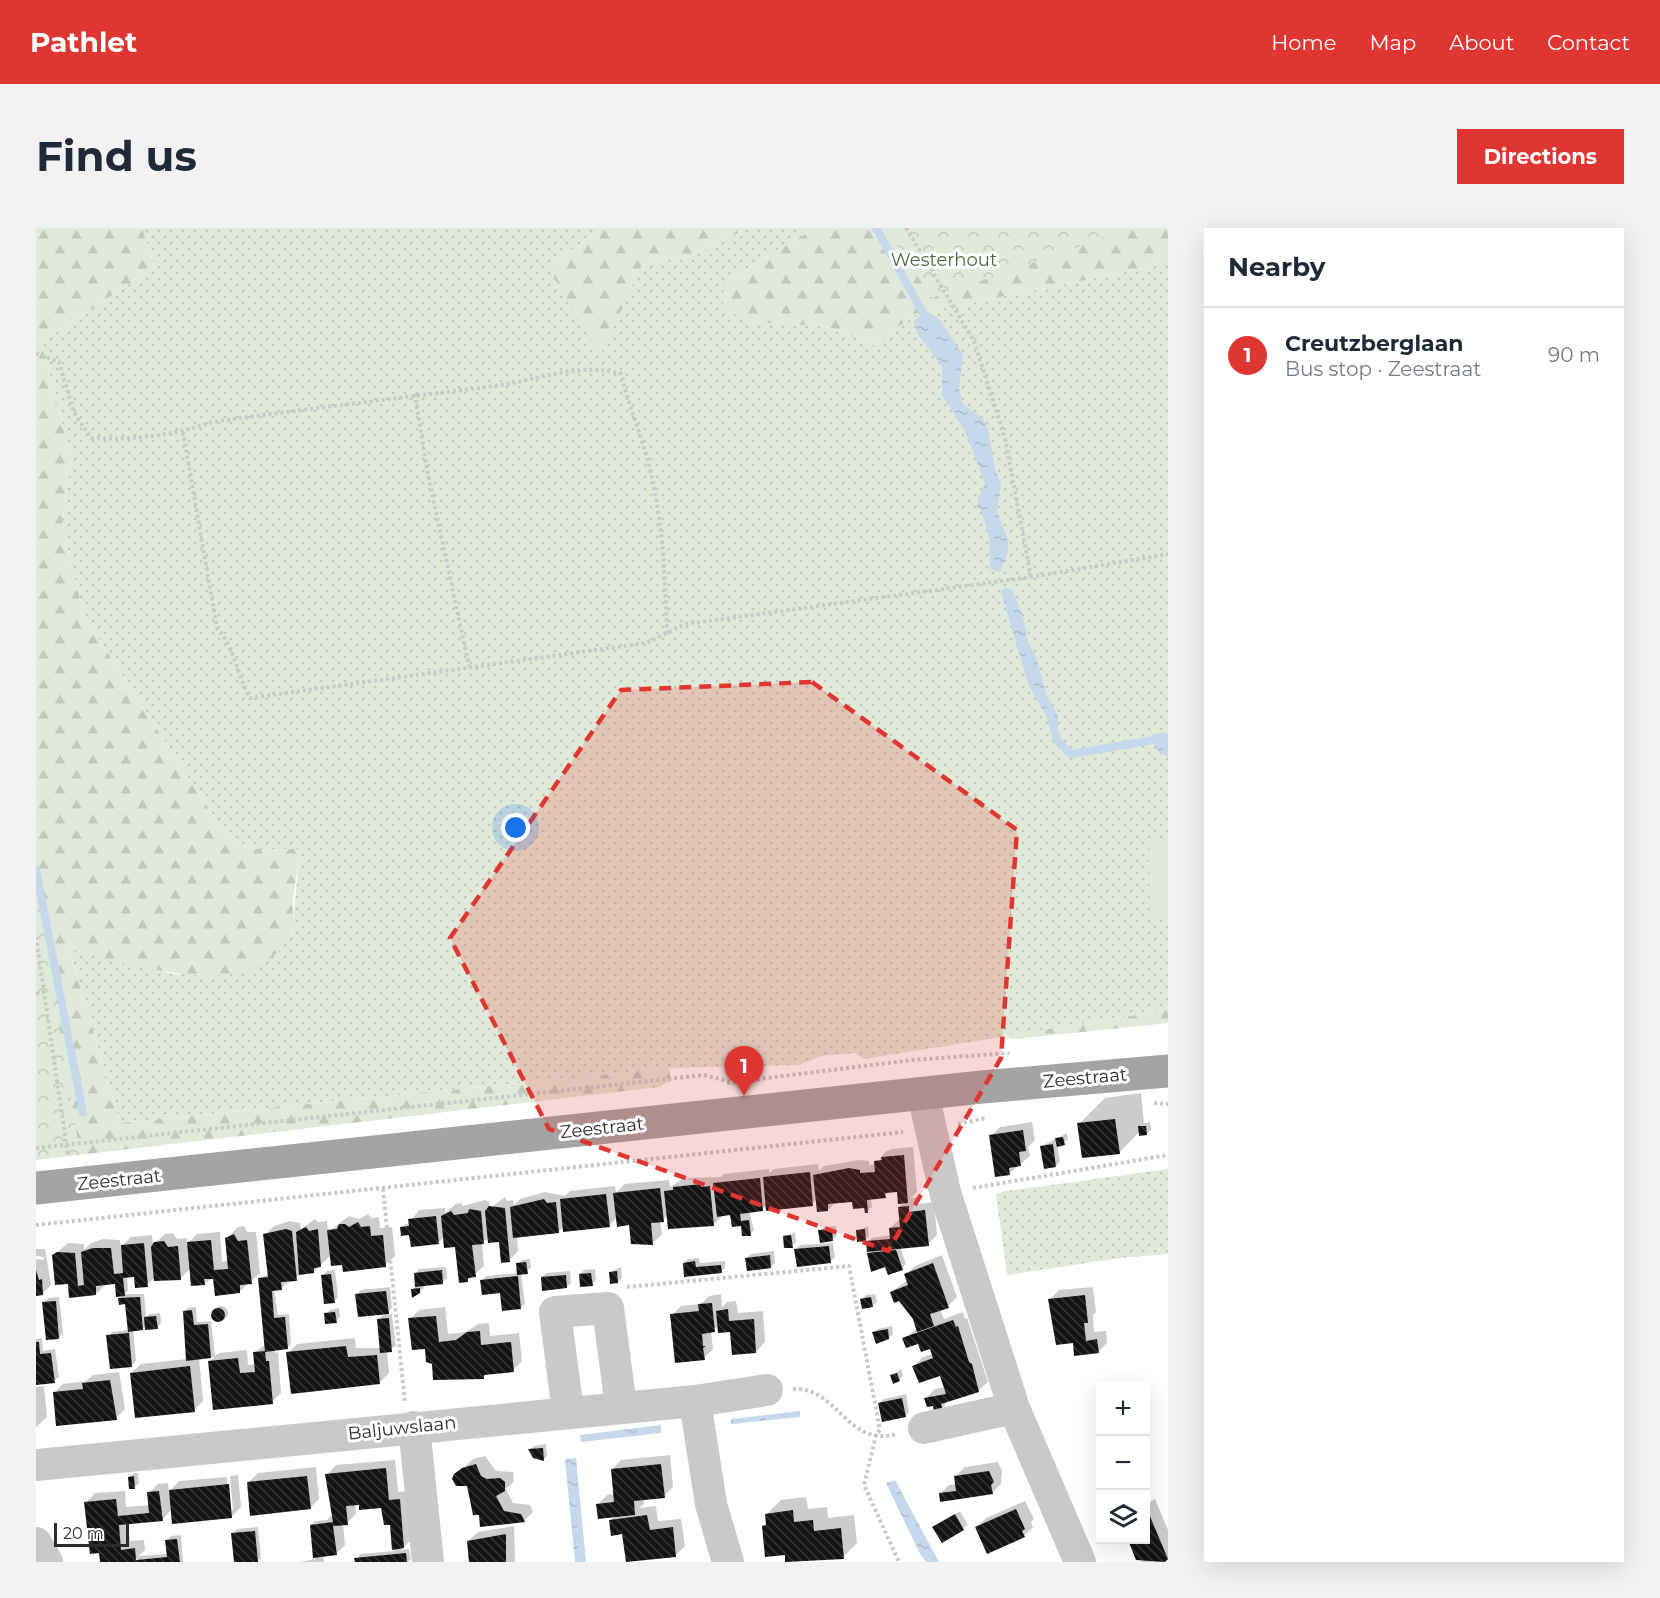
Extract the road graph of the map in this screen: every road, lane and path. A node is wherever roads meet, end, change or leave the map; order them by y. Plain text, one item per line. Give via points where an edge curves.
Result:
1 (906, 228) edge
2 (36, 353) edge
3 (415, 394) junction
4 (183, 432) junction
5 (1168, 554) edge
6 (1031, 577) junction
7 (667, 634) junction
8 (469, 666) junction
9 (36, 937) edge
10 (46, 991) junction
11 (36, 994) edge
12 (1168, 1071) edge
13 (731, 1082) dead end
14 (923, 1094) junction
15 (1152, 1103) dead end
16 (1168, 1104) edge
17 (930, 1129) junction
18 (67, 1146) junction
19 (36, 1148) edge
20 (1168, 1155) edge
21 (68, 1165) dead end
22 (36, 1188) edge
23 (383, 1189) junction
24 (945, 1192) junction
25 (36, 1225) edge
26 (608, 1308) junction
27 (767, 1390) joint
28 (695, 1401) junction
29 (621, 1407) junction
30 (1014, 1408) junction
31 (568, 1412) junction
32 (411, 1427) junction
33 (924, 1428) joint
34 (876, 1435) junction
35 (36, 1465) edge
36 (36, 1543) edge
37 (47, 1562) edge
38 (428, 1562) edge
39 (728, 1562) edge
40 (899, 1562) edge
41 (1080, 1562) edge

1 - 6 path via 974,340 1005,438
2 - 4 path via 58,362 74,413 91,438 127,440
3 - 4 path via 212,422
3 - 7 path via 497,386 573,371 607,370 621,374 646,455 662,536
3 - 8 path via 427,470
4 - 8 path via 217,628 229,642 240,681 250,698
5 - 6 path
6 - 7 path via 686,624
7 - 8 path via 646,643
9 - 10 path
10 - 11 path
10 - 18 path
12 - 14 main road, Zeestraat
13 - 18 path via 704,1075
14 - 17 street
14 - 22 main road, Zeestraat
15 - 16 path
17 - 23 path, Zeestraat
17 - 24 street
18 - 19 path
18 - 21 path
20 - 24 path
23 - 25 path, Zeestraat
23 - 32 path
24 - 30 street
26 - 29 street
26 - 31 street via 555,1312
26 - 34 path via 612,1288 849,1266 880,1430
27 - 28 street, Baljuwslaan
27 - 34 path via 802,1389 820,1395 855,1429
28 - 29 street, Baljuwslaan
28 - 39 street via 711,1504
29 - 31 street, Baljuwslaan
30 - 33 street
30 - 41 street
31 - 32 street, Baljuwslaan
32 - 35 street, Baljuwslaan
32 - 38 street
33 - 34 path via 886,1437
34 - 40 path via 864,1485
36 - 37 street

